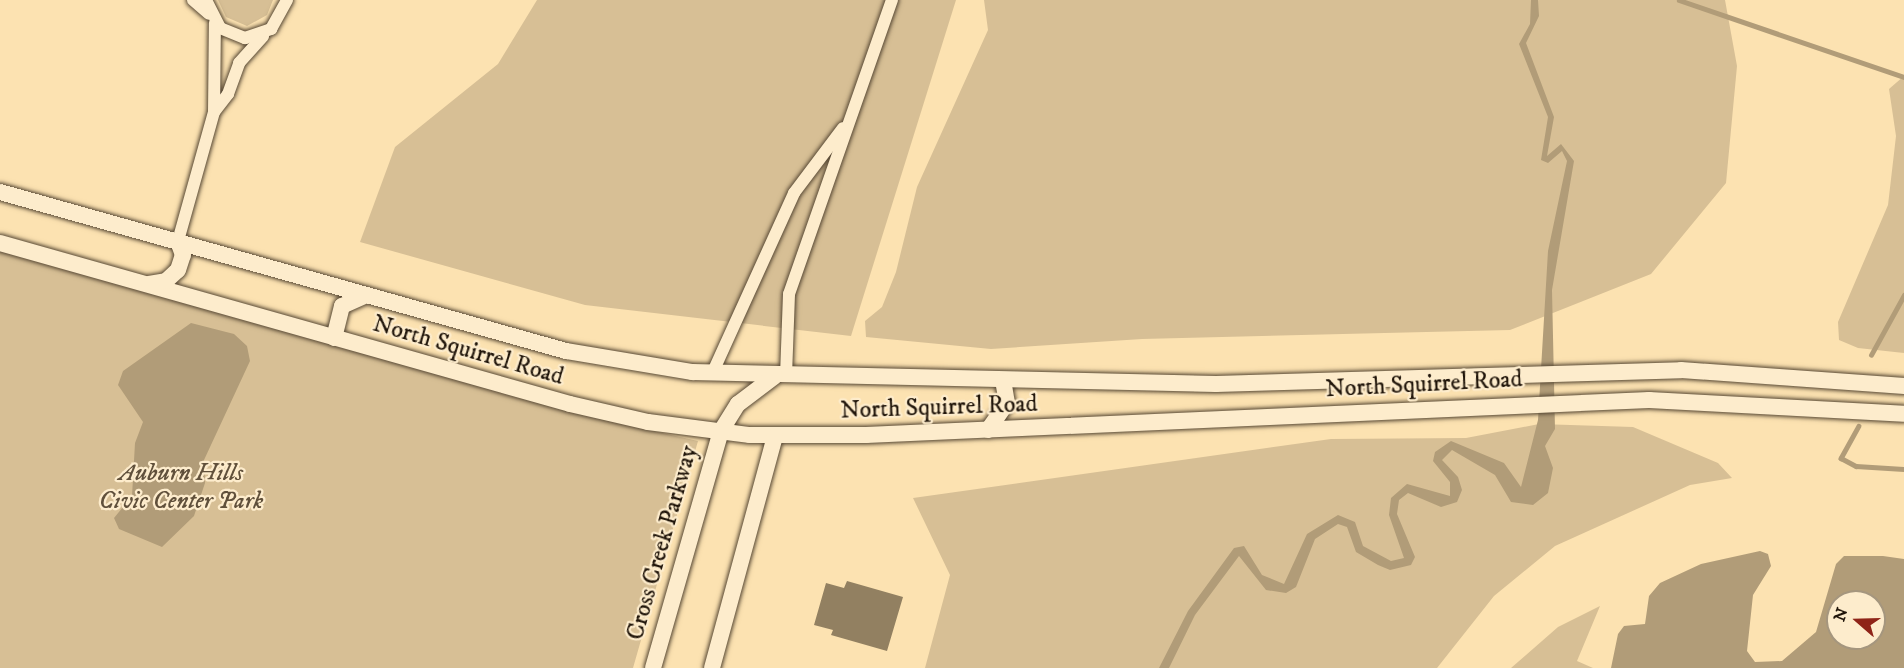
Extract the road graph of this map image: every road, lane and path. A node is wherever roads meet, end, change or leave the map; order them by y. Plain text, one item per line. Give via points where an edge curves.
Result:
1 (193, 0) edge
2 (206, 0) edge
3 (287, 0) edge
4 (892, 0) edge
5 (212, 18) junction
6 (265, 34) junction
7 (214, 112) junction
8 (849, 120) junction
9 (0, 192) edge
10 (178, 241) junction
11 (0, 243) edge
12 (145, 284) junction
13 (367, 295) junction
14 (334, 338) junction
15 (712, 374) junction
16 (781, 376) junction
17 (1002, 381) junction
18 (1904, 386) edge
19 (1904, 414) edge
20 (988, 430) junction
21 (721, 431) junction
22 (775, 436) junction
23 (653, 668) edge
24 (712, 668) edge

1 - 5 street
2 - 5 street
3 - 6 street via 281,18
4 - 8 street
5 - 6 street via 238,37
5 - 7 street
6 - 7 street via 239,63 228,94
7 - 10 street
8 - 15 street via 794,193
8 - 16 street via 789,294
9 - 10 main road, North Squirrel Road
10 - 12 main road via 183,255 178,270 166,281
10 - 13 main road, North Squirrel Road
11 - 12 main road, North Squirrel Road
12 - 14 main road, North Squirrel Road
13 - 14 main road via 342,306
13 - 15 main road, North Squirrel Road via 594,358
14 - 21 main road, North Squirrel Road via 596,411
15 - 16 main road, North Squirrel Road
16 - 17 main road, North Squirrel Road
16 - 21 main road, Cross Creek Parkway via 738,404
17 - 18 main road, North Squirrel Road via 1216,384 1595,372 1761,372
17 - 20 main road via 1007,403
19 - 20 main road, North Squirrel Road via 1764,403 1595,401
20 - 22 main road, North Squirrel Road
21 - 22 main road, North Squirrel Road
21 - 23 main road, Cross Creek Parkway
22 - 24 main road

